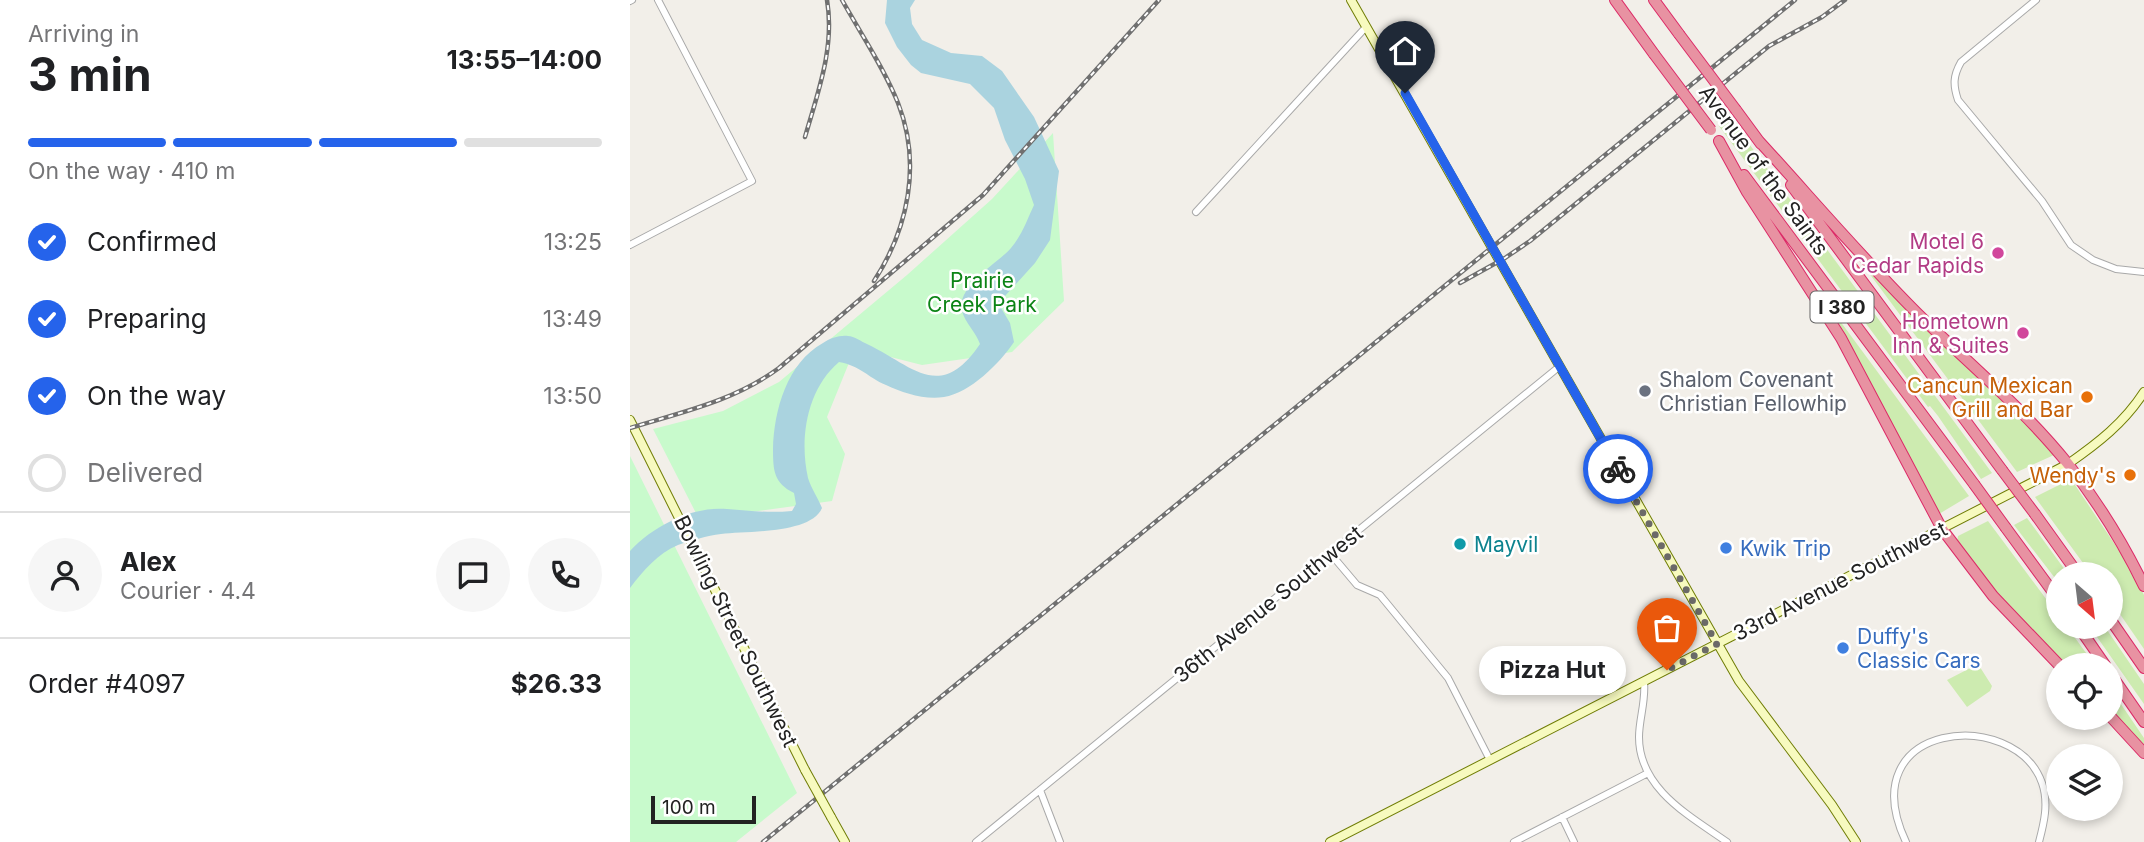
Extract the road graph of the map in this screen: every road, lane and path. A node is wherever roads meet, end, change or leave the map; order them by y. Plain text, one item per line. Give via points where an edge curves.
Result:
1 (658, 0) edge
2 (1351, 0) edge
3 (1615, 0) edge
4 (1654, 0) edge
5 (2036, 0) edge
6 (1366, 27) junction
7 (1719, 141) junction
8 (1758, 141) junction
9 (1196, 212) dead end
10 (630, 245) edge
11 (2144, 272) edge
12 (1560, 366) junction
13 (2144, 392) edge
14 (630, 420) edge
15 (2068, 464) junction
16 (1942, 529) junction
17 (1330, 553) junction
18 (2069, 562) edge
19 (2046, 583) edge
20 (2144, 586) edge
21 (2123, 638) edge
22 (1717, 644) junction
23 (2048, 653) edge
24 (2144, 668) edge
25 (1644, 682) junction
26 (2123, 692) edge
27 (2144, 722) edge
28 (2123, 730) edge
29 (2144, 753) edge
30 (1490, 760) junction
31 (1648, 773) junction
32 (1040, 790) junction
33 (1562, 817) junction
34 (1905, 841) edge
35 (845, 842) edge
36 (976, 842) edge
37 (1060, 842) edge
38 (1330, 842) edge
39 (1514, 842) edge
40 (1574, 842) edge
41 (1727, 842) edge
42 (1856, 842) edge
43 (2039, 842) edge

1 - 10 street via 752,181
2 - 6 street
3 - 7 highway, Avenue of the Saints / I 380, bridge
4 - 8 highway, Avenue of the Saints / I 380, bridge
5 - 11 street via 1961,62 1953,86 1958,100 2042,201 2071,245 2105,265
6 - 9 street
6 - 12 street
7 - 16 highway via 1841,338
7 - 19 highway, Avenue of the Saints / I 380, bridge
8 - 15 highway via 1864,257
8 - 18 highway, Avenue of the Saints / I 380, bridge
12 - 17 street, 36th Avenue Southwest
12 - 22 street
13 - 15 street, 33rd Avenue Southwest via 2118,426
14 - 35 street, Bowling Street Southwest, bridge
15 - 16 street, 33rd Avenue Southwest
15 - 20 highway via 2112,528
16 - 22 street, 33rd Avenue Southwest
16 - 23 highway via 1993,596
17 - 30 street via 1357,585 1380,595 1448,678
17 - 32 street, 36th Avenue Southwest
21 - 24 highway
22 - 25 street, 33rd Avenue Southwest
22 - 42 street
25 - 30 street, 33rd Avenue Southwest
25 - 31 street via 1639,737
26 - 27 highway
28 - 29 highway
30 - 38 street, 33rd Avenue Southwest
31 - 33 street
31 - 41 street via 1660,791
32 - 36 street, 36th Avenue Southwest
32 - 37 street
33 - 39 street
33 - 40 street
34 - 43 street via 1894,808 1900,768 1922,747 1939,739 1971,735 1992,739 2018,753 2042,782 2045,818

